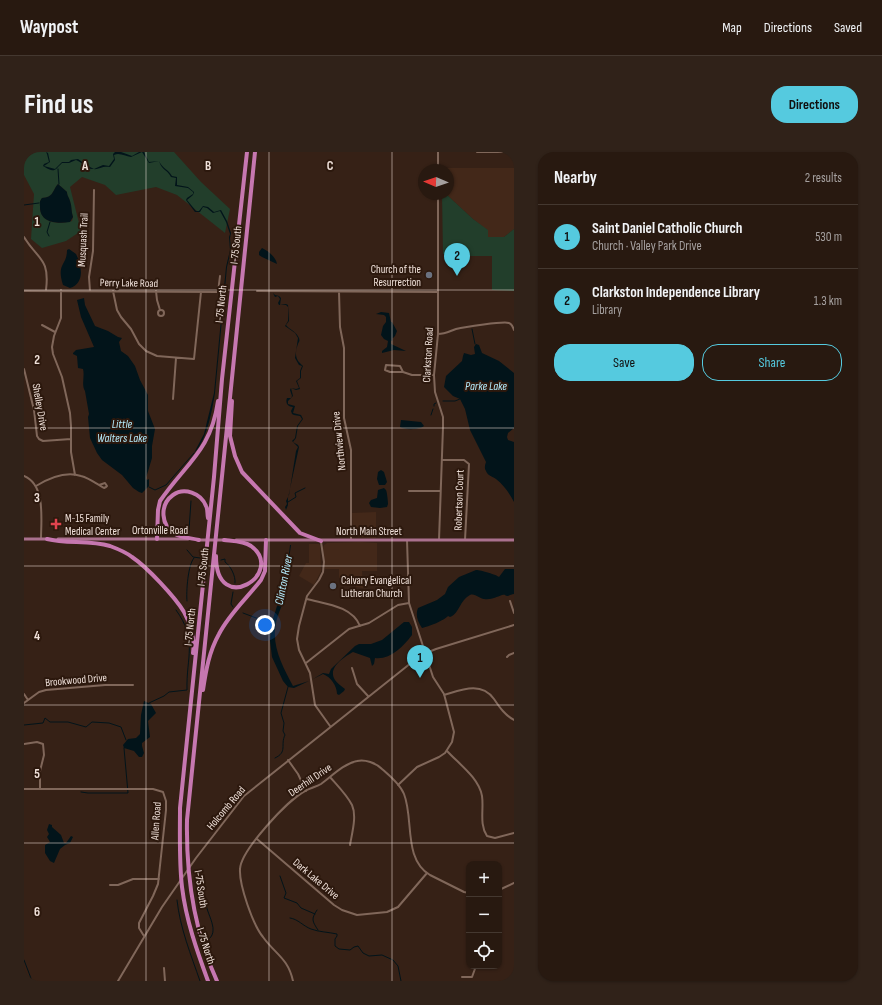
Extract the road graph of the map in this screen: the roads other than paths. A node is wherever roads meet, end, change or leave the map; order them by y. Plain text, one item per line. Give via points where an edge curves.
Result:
1 (247, 152) edge
2 (255, 152) edge
3 (438, 152) edge
4 (477, 152) edge
5 (514, 152) edge
6 (438, 164) edge
7 (94, 190) dead end
8 (438, 200) edge
9 (24, 237) edge
10 (220, 276) dead end
11 (24, 290) edge
12 (46, 290) junction
13 (60, 290) junction
14 (90, 291) junction
15 (113, 291) junction
16 (156, 291) junction
17 (257, 291) dead end
18 (201, 292) junction
19 (339, 292) junction
20 (438, 292) junction
21 (160, 310) dead end
22 (42, 325) dead end
23 (514, 330) edge
24 (55, 332) junction
25 (438, 334) junction
26 (176, 358) junction
27 (24, 369) edge
28 (232, 371) junction
29 (403, 372) junction
30 (434, 375) junction
31 (222, 379) junction
32 (173, 399) dead end
33 (71, 439) junction
34 (442, 460) junction
35 (75, 475) junction
36 (24, 476) edge
37 (99, 485) dead end
38 (36, 486) junction
39 (409, 491) dead end
40 (440, 492) junction
41 (208, 529) junction
42 (24, 539) edge
43 (41, 539) junction
44 (47, 539) junction
45 (157, 539) junction
46 (199, 540) junction
47 (224, 540) junction
48 (266, 540) junction
49 (407, 540) junction
50 (439, 540) junction
51 (466, 540) junction
52 (514, 540) edge
53 (321, 541) junction
54 (351, 541) junction
55 (215, 545) junction
56 (306, 599) junction
57 (510, 601) dead end
58 (410, 603) junction
59 (514, 613) edge
60 (514, 625) edge
61 (360, 626) junction
62 (425, 653) junction
63 (514, 653) edge
64 (507, 657) dead end
65 (306, 663) junction
66 (352, 668) dead end
67 (133, 684) dead end
68 (192, 689) junction
69 (24, 694) edge
70 (368, 696) junction
71 (444, 696) junction
72 (28, 700) junction
73 (24, 703) edge
74 (514, 720) edge
75 (197, 726) junction
76 (330, 726) junction
77 (24, 744) edge
78 (447, 751) junction
79 (288, 760) junction
80 (330, 777) junction
81 (398, 785) junction
82 (24, 789) edge
83 (40, 789) junction
84 (306, 791) junction
85 (514, 833) edge
86 (257, 840) junction
87 (350, 845) dead end
88 (427, 873) junction
89 (159, 879) junction
90 (514, 883) edge
91 (110, 885) dead end
92 (502, 889) edge
93 (466, 892) edge
94 (144, 936) junction
95 (164, 968) dead end
96 (475, 969) edge
97 (462, 977) dead end
98 (118, 981) edge
99 (165, 981) edge
100 (208, 981) edge
101 (218, 981) edge
102 (293, 981) edge

1 - 31 highway, I-75 North
2 - 28 highway, I-75 South
3 - 6 street
4 - 5 street
7 - 14 street, Musquash Trail
8 - 20 street, Clarkston Road
9 - 12 street via 45,264
10 - 18 street, Perry Lake Road via 218,292
11 - 12 street, Perry Lake Road
12 - 13 street, Perry Lake Road
13 - 14 street, Perry Lake Road
13 - 24 street via 62,315
14 - 15 street, Perry Lake Road
15 - 16 street, Perry Lake Road
15 - 26 street via 117,310 142,348 152,354
16 - 18 street, Perry Lake Road
16 - 21 street
17 - 19 street
18 - 26 street via 194,359
19 - 20 street
19 - 54 street, Northview Drive via 340,327 344,348 344,418 350,450
20 - 25 street, Clarkston Road
22 - 24 street
23 - 25 street via 512,325 499,322
24 - 33 street via 52,351 62,377 70,413
25 - 30 street, Clarkston Road
26 - 32 street
27 - 33 street, Shelley Drive via 39,439
28 - 53 highway via 230,436 240,467 300,533
28 - 55 highway, I-75 South
29 - 29 street via 387,372 385,368 386,365 400,366
29 - 30 street via 412,375
30 - 34 street, Clarkston Road via 435,392 443,419
31 - 41 highway, I-75 North
31 - 45 highway via 214,422 206,443 160,501
33 - 35 street
34 - 40 street, Clarkston Road
34 - 51 street, Robertson Court via 464,460 468,464
35 - 37 street via 83,476
35 - 38 street via 55,477
36 - 38 street
38 - 43 street via 41,504
39 - 40 street
40 - 50 street, Clarkston Road
41 - 46 highway via 207,508 198,495 189,491 181,492 167,501 163,516 169,529 179,536
41 - 68 highway, I-75 North
42 - 43 main road, Ortonville Road
43 - 44 main road, Ortonville Road
44 - 45 main road, Ortonville Road
44 - 68 highway via 113,547 132,556 150,573 180,606 189,624 193,644
45 - 46 main road, Ortonville Road
46 - 47 main road, Ortonville Road
47 - 48 main road, North Main Street
47 - 55 highway via 248,545 257,553 261,565 259,573 248,585 235,587 221,579 216,567
48 - 53 main road, North Main Street
48 - 75 highway via 263,576 222,629 212,649
49 - 50 main road, North Main Street
49 - 54 main road, North Main Street
49 - 58 street
50 - 51 main road, North Main Street
51 - 52 main road, North Main Street
53 - 54 main road, North Main Street
53 - 56 street via 323,572
55 - 75 highway, I-75 South
56 - 61 street via 347,610 356,617
56 - 65 street via 297,639
57 - 59 street
58 - 61 street via 398,605
58 - 62 street
60 - 62 street, Holcomb Road
61 - 65 street via 350,629
62 - 70 street, Holcomb Road
62 - 71 street via 433,677
63 - 64 street
65 - 76 street via 315,705
66 - 70 street via 358,684
67 - 72 street, Brookwood Drive via 46,690
68 - 100 highway, I-75 North via 180,808 180,856 186,912
69 - 72 street
70 - 76 street, Holcomb Road
71 - 74 street via 469,688 482,689
71 - 78 street via 454,732
72 - 73 street, Brookwood Drive
75 - 101 highway, I-75 South via 187,820 189,881 196,917 209,961
76 - 79 street, Holcomb Road
77 - 83 street via 43,744
78 - 81 street via 417,767
78 - 85 street via 468,772 480,789 482,821 487,836 495,838
79 - 84 street
79 - 94 street, Holcomb Road via 244,796 196,858
80 - 81 street, Deerhill Drive via 347,764 364,761 377,765
80 - 84 street, Deerhill Drive
80 - 87 street via 350,802 353,810
81 - 88 street, Deerhill Drive via 405,797 414,854
82 - 83 street, Allen Road
83 - 89 street, Allen Road via 154,789 163,792 166,810
84 - 86 street, Deerhill Drive via 282,809
86 - 88 street, Dark Lake Drive via 334,905 355,914 380,913 396,909
86 - 102 street, Deerhill Drive via 244,855 241,863 242,885 256,927 287,963
88 - 93 street, Deerhill Drive
89 - 91 street via 133,879 118,885
89 - 94 street, Allen Road via 139,923
90 - 92 street
94 - 98 street, Holcomb Road
95 - 99 street
96 - 97 street via 472,977

